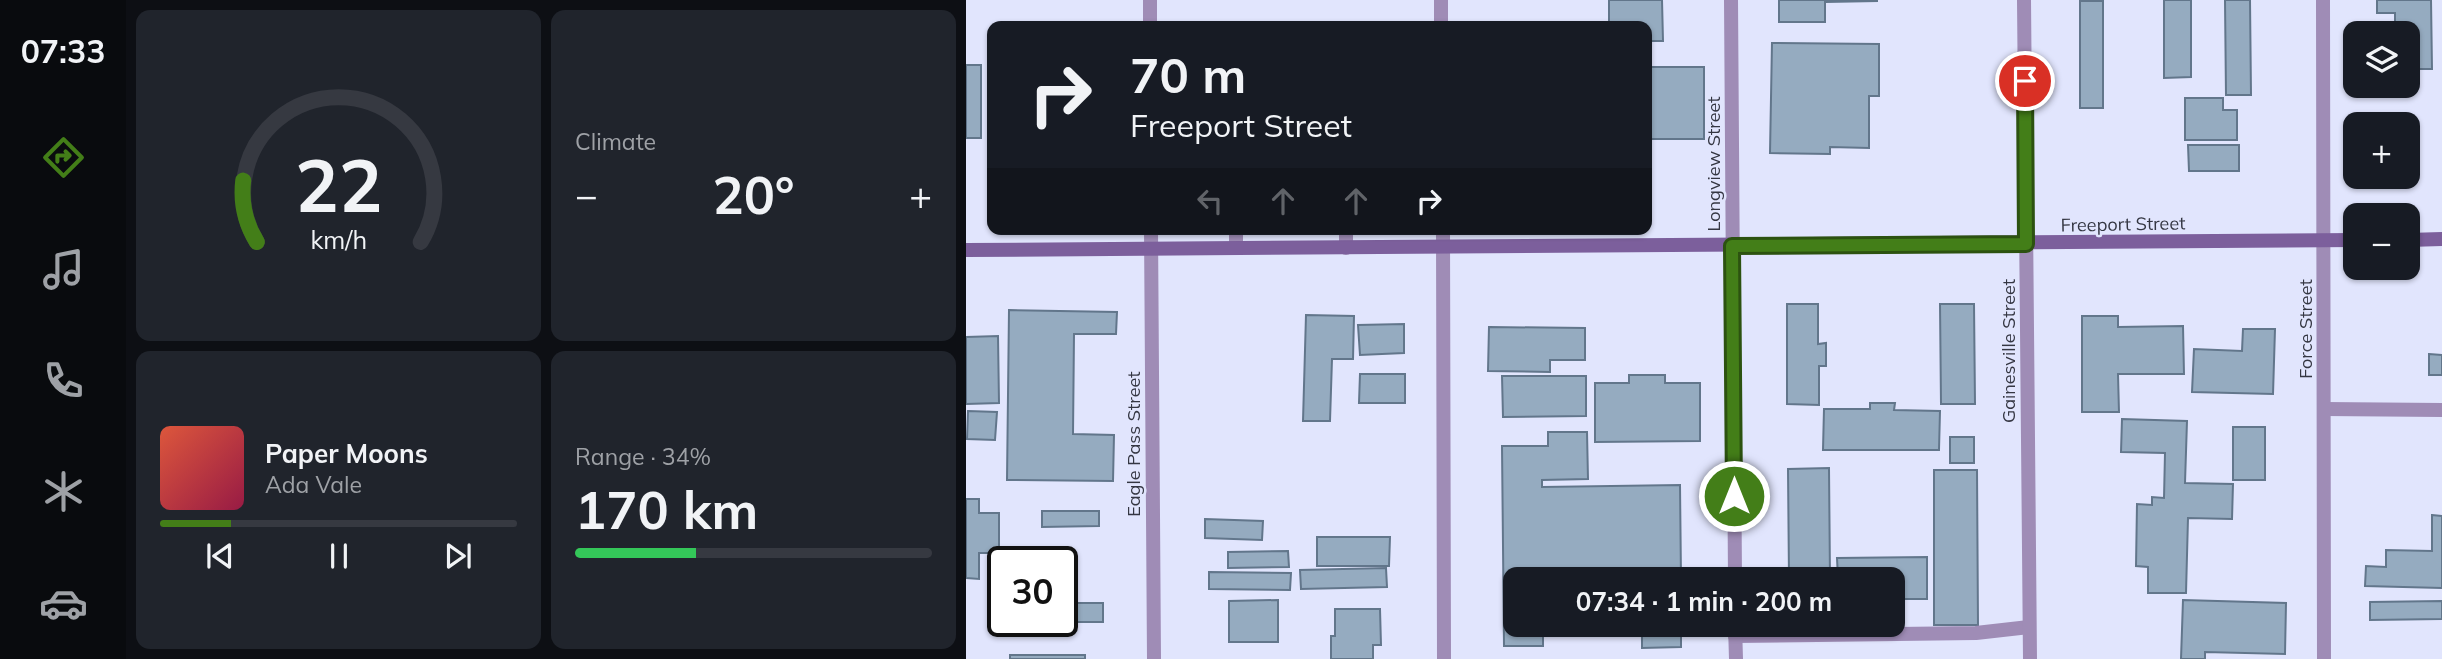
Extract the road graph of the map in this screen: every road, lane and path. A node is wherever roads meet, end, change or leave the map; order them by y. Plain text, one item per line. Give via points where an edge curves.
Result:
1 (1150, 0) edge
2 (1441, 0) edge
3 (1731, 0) edge
4 (2024, 0) edge
5 (2323, 0) edge
6 (1150, 21) edge
7 (1441, 21) edge
8 (1152, 235) edge
9 (1236, 235) edge
10 (1346, 235) edge
11 (1443, 235) edge
12 (2442, 239) edge
13 (2325, 240) junction
14 (2343, 240) edge
15 (2420, 240) edge
16 (2026, 244) junction
17 (1732, 246) junction
18 (1443, 247) junction
19 (1236, 248) junction
20 (1346, 248) junction
21 (1152, 249) junction
22 (966, 250) edge
23 (2324, 409) junction
24 (2442, 410) edge
25 (1735, 567) edge
26 (2029, 627) junction
27 (1905, 632) edge
28 (1735, 637) edge
29 (1154, 659) edge
30 (1444, 659) edge
31 (1736, 659) edge
32 (2029, 659) edge
33 (2324, 659) edge

1 - 6 street
2 - 7 street
3 - 17 street, Longview Street
4 - 16 street, Gainesville Street
5 - 13 street, Force Street
8 - 21 street, Eagle Pass Street
9 - 19 street
10 - 20 street
11 - 18 street
12 - 15 main road
13 - 14 main road, Freeport Street
13 - 16 main road, Freeport Street
13 - 23 street, Force Street
16 - 17 main road, Freeport Street
16 - 26 street, Gainesville Street
17 - 18 main road, Freeport Street
17 - 25 street, Longview Street
18 - 20 main road, Freeport Street
18 - 30 street
19 - 20 main road, Freeport Street
19 - 21 main road, Freeport Street
21 - 22 main road, Freeport Street
21 - 29 street, Eagle Pass Street
23 - 24 street
23 - 33 street, Force Street
26 - 27 street via 1976,633
26 - 32 street, Gainesville Street
28 - 31 street

